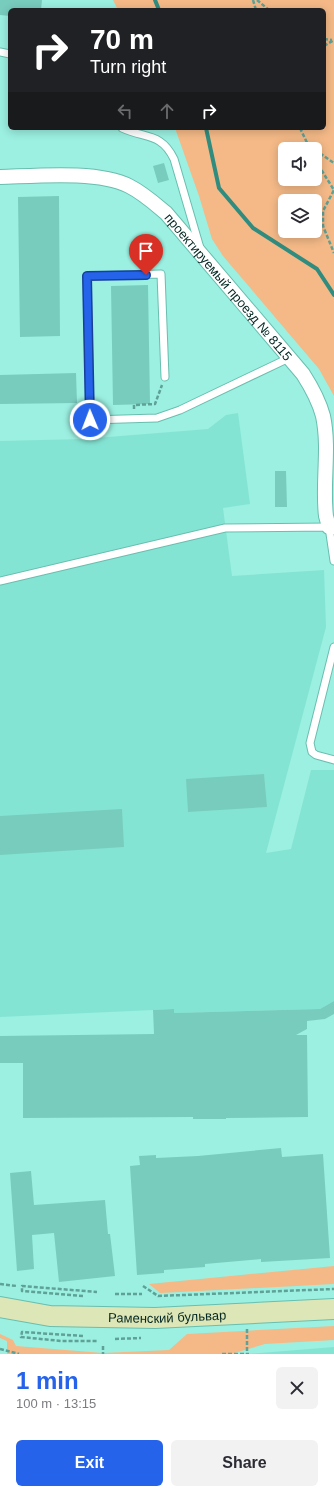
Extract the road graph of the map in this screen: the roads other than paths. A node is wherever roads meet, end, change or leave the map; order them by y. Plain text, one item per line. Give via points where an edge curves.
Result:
1 (126, 130) edge
2 (0, 177) edge
3 (203, 257) junction
4 (289, 358) junction
5 (165, 377) road end
6 (331, 527) edge
7 (334, 560) edge
8 (0, 581) edge
9 (334, 647) edge
10 (334, 760) edge
11 (0, 1307) edge
12 (334, 1309) edge

1 - 3 lane via 157,139 169,148
2 - 3 street, проектируемый проезд № 8115 via 101,178 128,185 166,213
3 - 4 street, проектируемый проезд № 8115
4 - 5 lane via 180,410 157,418 90,420 87,276 161,274
4 - 6 street, проектируемый проезд № 8115 via 304,374 316,396 323,417 325,505
6 - 7 lane
6 - 8 lane via 225,528
9 - 10 lane via 310,743 312,752 316,755
11 - 12 street, Раменский бульвар via 50,1316 155,1318

